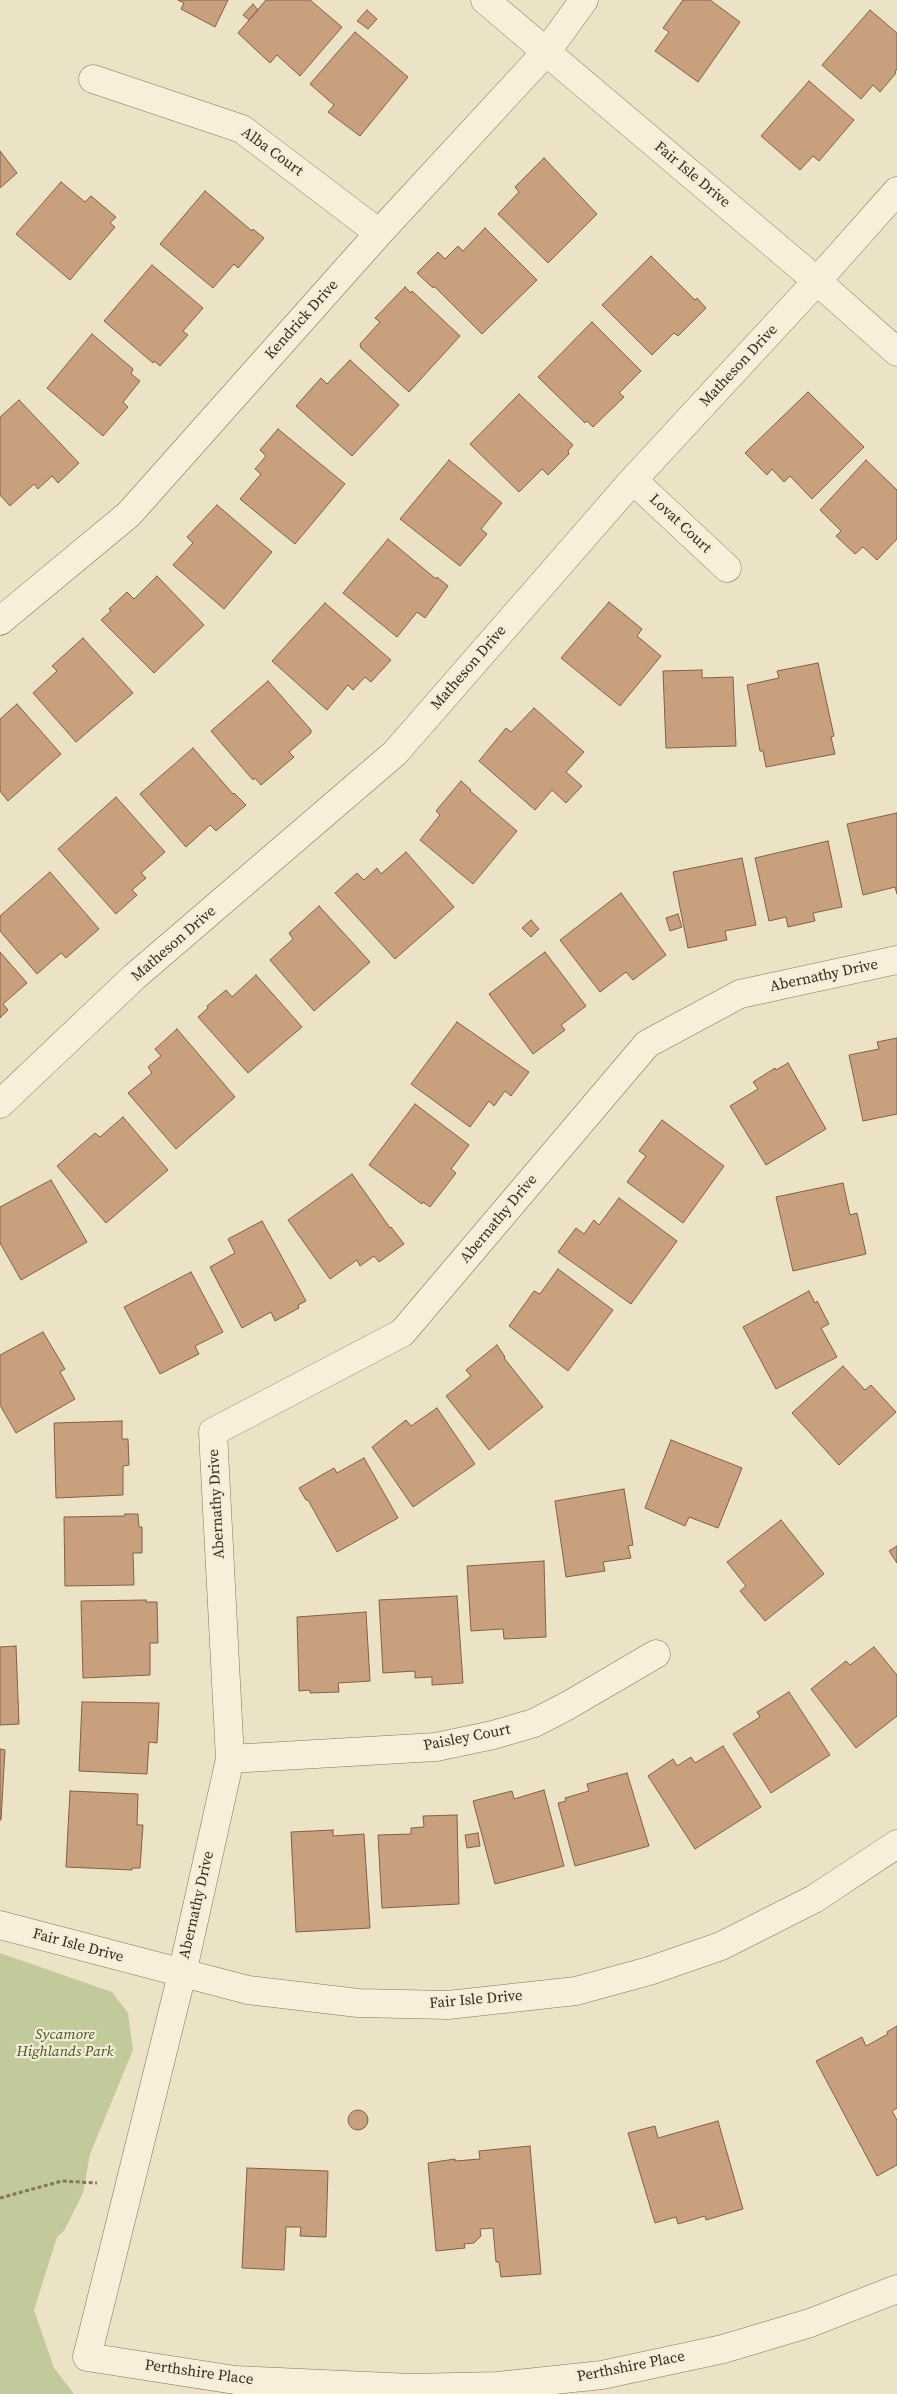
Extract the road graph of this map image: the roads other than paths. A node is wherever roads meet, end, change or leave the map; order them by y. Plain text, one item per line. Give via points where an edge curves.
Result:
1 (485, 0) edge
2 (584, 0) edge
3 (547, 52) junction
4 (93, 79) dead end
5 (897, 190) edge
6 (379, 233) junction
7 (817, 281) junction
8 (897, 352) edge
9 (633, 480) junction
10 (727, 568) dead end
11 (0, 621) edge
12 (897, 960) edge
13 (0, 1104) edge
14 (656, 1654) dead end
15 (230, 1759) junction
16 (897, 1844) edge
17 (0, 1925) edge
18 (182, 1974) junction
19 (897, 2289) edge
20 (88, 2356) joint

1 - 3 street, Fair Isle Drive
2 - 3 street, Kendrick Drive
3 - 6 street, Kendrick Drive
3 - 7 street, Fair Isle Drive
4 - 6 street, Alba Court via 242,128
5 - 7 street, Matheson Drive
6 - 11 street, Kendrick Drive via 129,514
7 - 8 street, Fair Isle Drive
7 - 9 street, Matheson Drive
9 - 10 street, Lovat Court
9 - 13 street, Matheson Drive via 395,754 134,977
12 - 15 street, Abernathy Drive via 740,994 647,1044 402,1333 213,1432
14 - 15 street, Paisley Court via 567,1706 534,1722 493,1735 436,1747
15 - 18 street, Abernathy Drive
16 - 18 street, Fair Isle Drive via 814,1899 721,1946 649,1972 576,1991 448,2005 358,2003 248,1990
17 - 18 street, Fair Isle Drive
18 - 20 street, Abernathy Drive
19 - 20 street, Perthshire Place via 810,2323 723,2349 602,2375 498,2386 410,2388 235,2380

